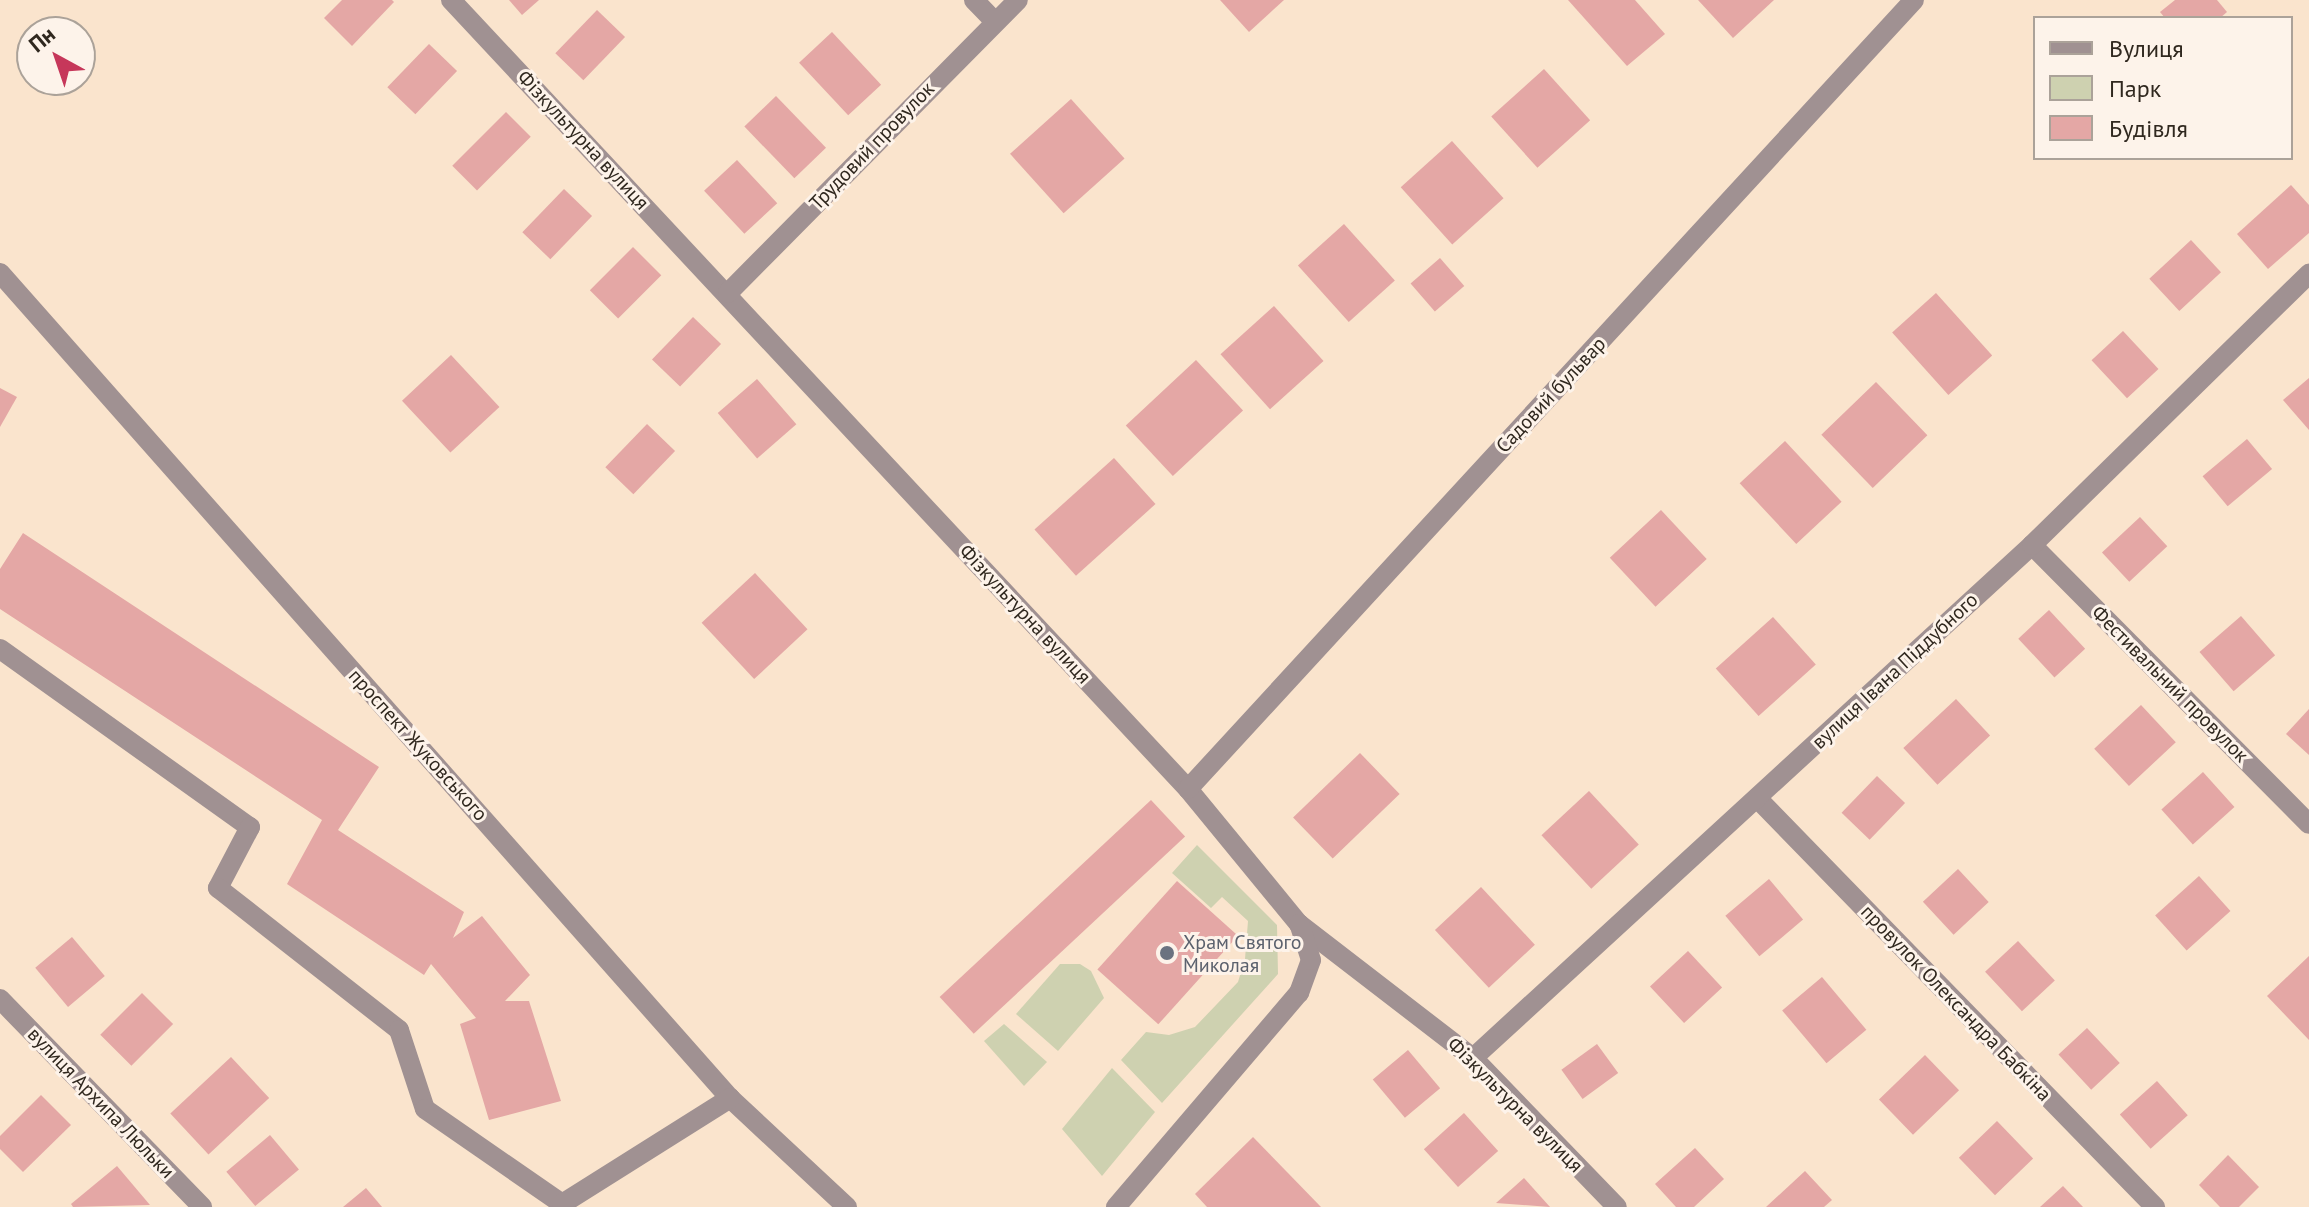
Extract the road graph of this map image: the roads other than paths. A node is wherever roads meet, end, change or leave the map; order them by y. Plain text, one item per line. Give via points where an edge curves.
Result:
1 (451, 0) edge
2 (974, 0) edge
3 (1018, 0) edge
4 (1914, 0) edge
5 (994, 21) junction
6 (0, 273) edge
7 (2309, 274) edge
8 (728, 293) junction
9 (2032, 545) junction
10 (0, 649) edge
11 (1188, 789) junction
12 (1757, 798) junction
13 (2309, 824) edge
14 (1299, 924) junction
15 (0, 999) edge
16 (1473, 1058) junction
17 (730, 1098) junction
18 (202, 1207) edge
19 (847, 1207) edge
20 (1116, 1207) edge
21 (1617, 1207) edge
22 (2155, 1207) edge

1 - 8 street, Фізкультурна вулиця
2 - 5 street
3 - 5 street, Трудовий провулок
4 - 11 street, Садовий бульвар
5 - 8 street, Трудовий провулок
6 - 17 street, проспект Жуковського
7 - 9 street, вулиця Івана Піддубного
8 - 11 street, Фізкультурна вулиця
9 - 12 street, вулиця Івана Піддубного
9 - 13 street, Фестивальний провулок
10 - 17 street via 250,827 218,888 399,1030 425,1109 562,1204
11 - 14 street, Фізкультурна вулиця
12 - 16 street, вулиця Івана Піддубного
12 - 22 street, провулок Олександра Бабкіна
14 - 16 street, Фізкультурна вулиця
14 - 20 street via 1311,960 1299,993
15 - 18 street, вулиця Архипа Люльки
16 - 21 street, Фізкультурна вулиця
17 - 19 street, проспект Жуковського

